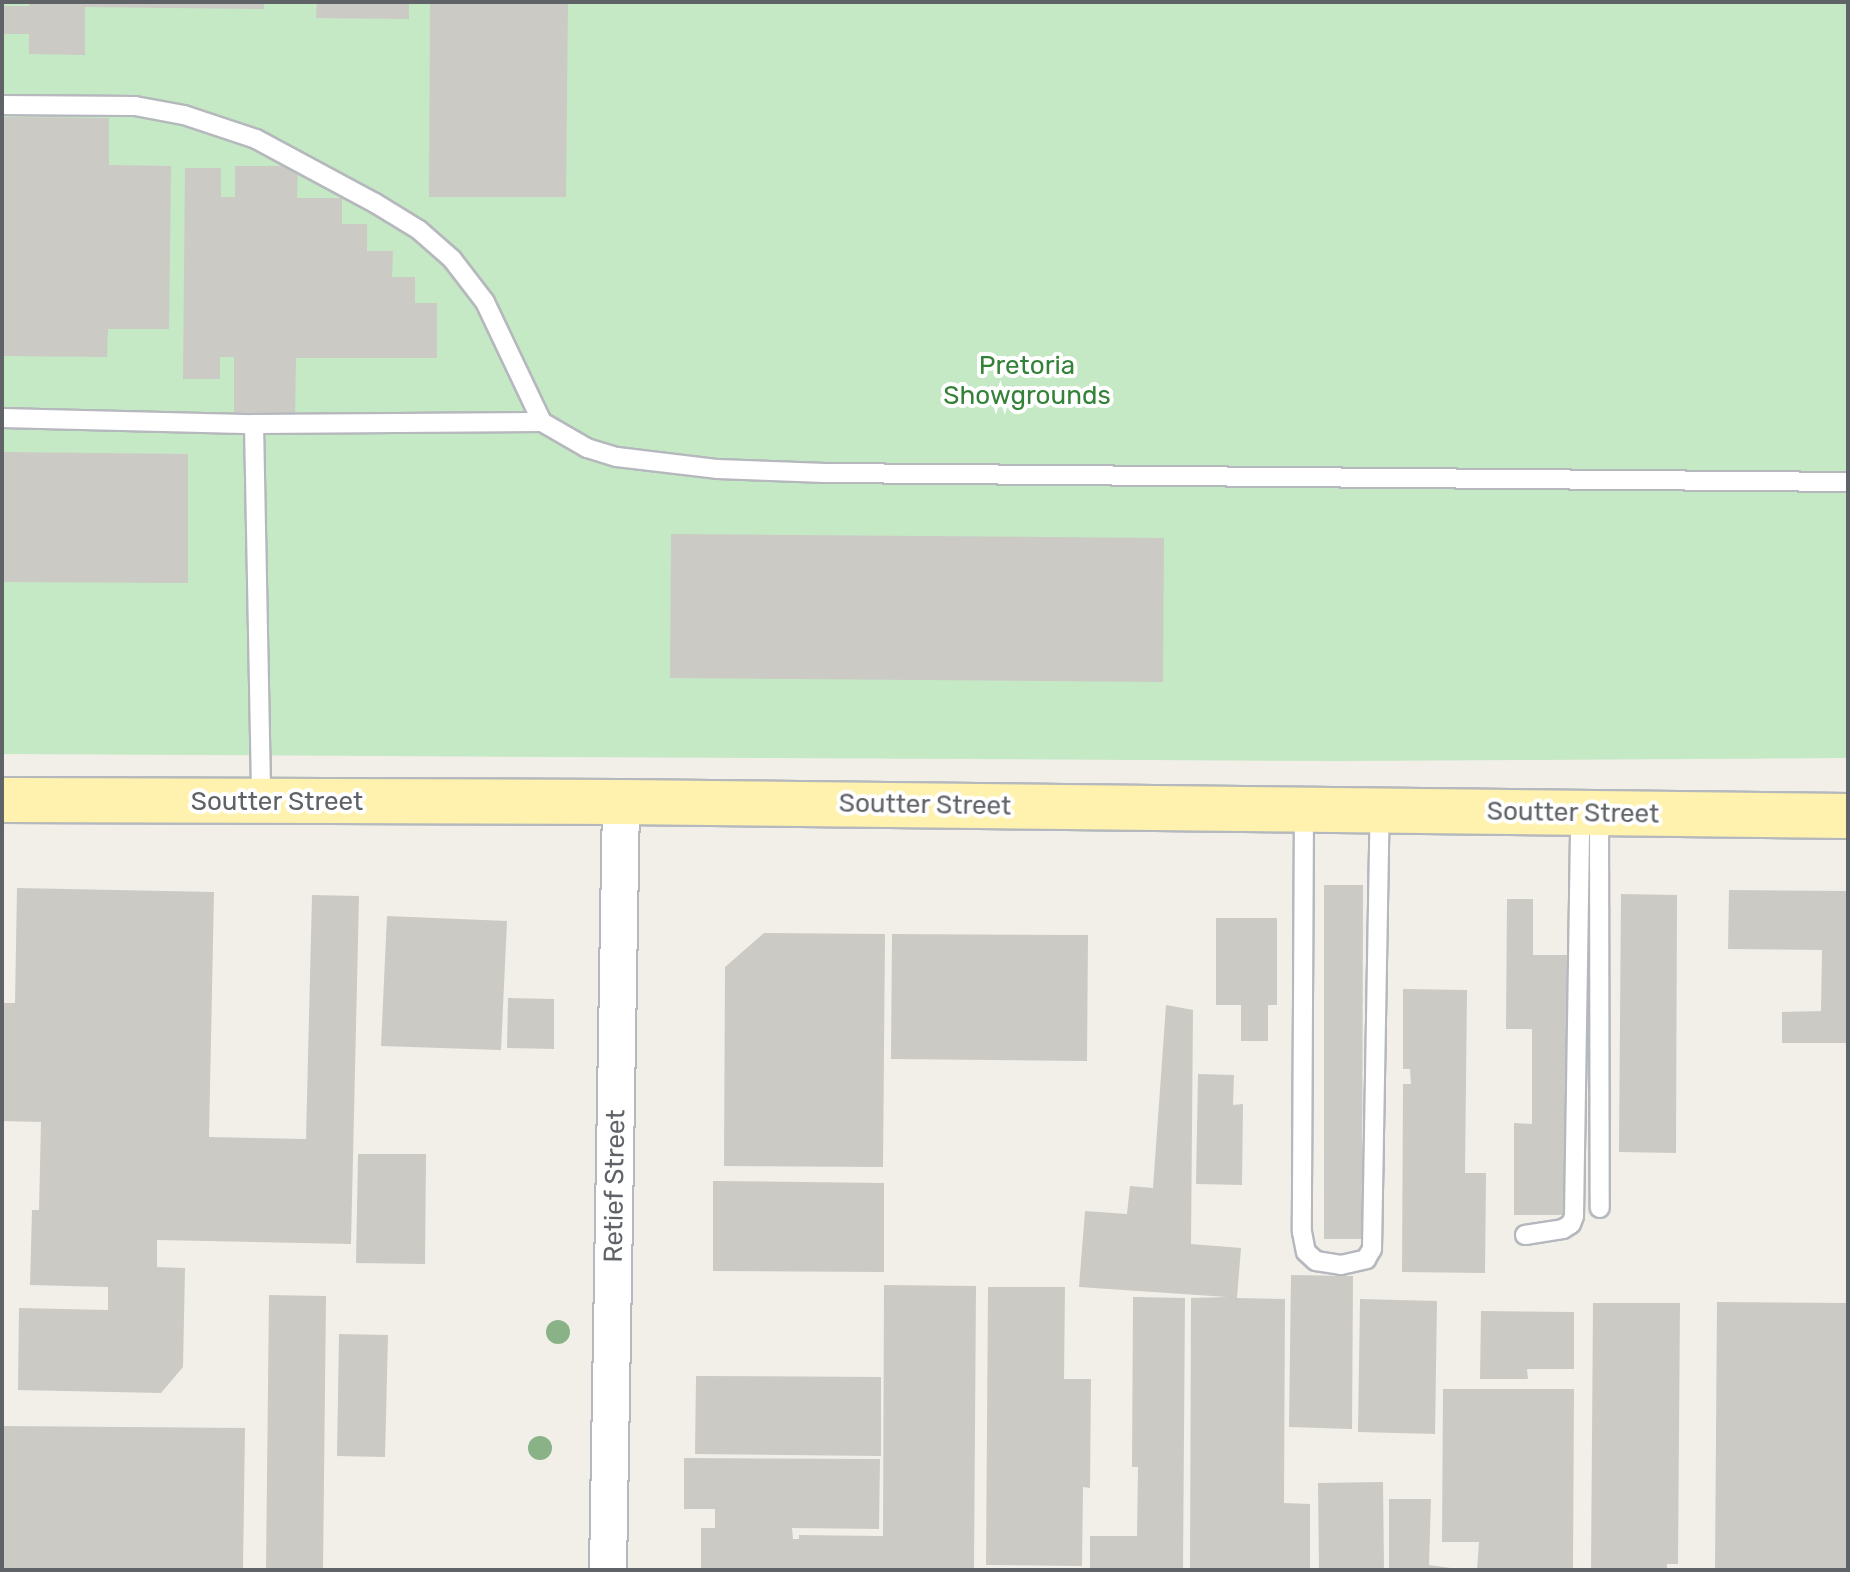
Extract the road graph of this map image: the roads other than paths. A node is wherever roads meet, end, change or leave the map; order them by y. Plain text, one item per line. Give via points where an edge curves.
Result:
1 (2, 105) edge
2 (2, 418) edge
3 (542, 422) junction
4 (254, 424) junction
5 (1848, 482) edge
6 (2, 800) edge
7 (261, 802) junction
8 (621, 802) junction
9 (1304, 810) junction
10 (1380, 811) junction
11 (1590, 814) junction
12 (1848, 816) edge
13 (1600, 1208) dead end
14 (1525, 1235) dead end
15 (608, 1570) edge

1 - 3 lane via 135,106 184,115 256,139 375,203 419,230 452,259 485,302
2 - 4 lane
3 - 4 lane
3 - 5 lane via 587,448 617,457 718,469
4 - 7 lane
6 - 7 main road, Soutter Street
7 - 8 main road, Soutter Street
8 - 9 main road, Soutter Street
8 - 15 street, Retief Street
9 - 10 main road, Soutter Street
9 - 10 lane via 1302,1232 1306,1252 1316,1261 1341,1265 1366,1259 1372,1249
10 - 11 main road, Soutter Street
11 - 12 main road, Soutter Street
11 - 13 lane
11 - 14 lane via 1574,1216 1563,1229

